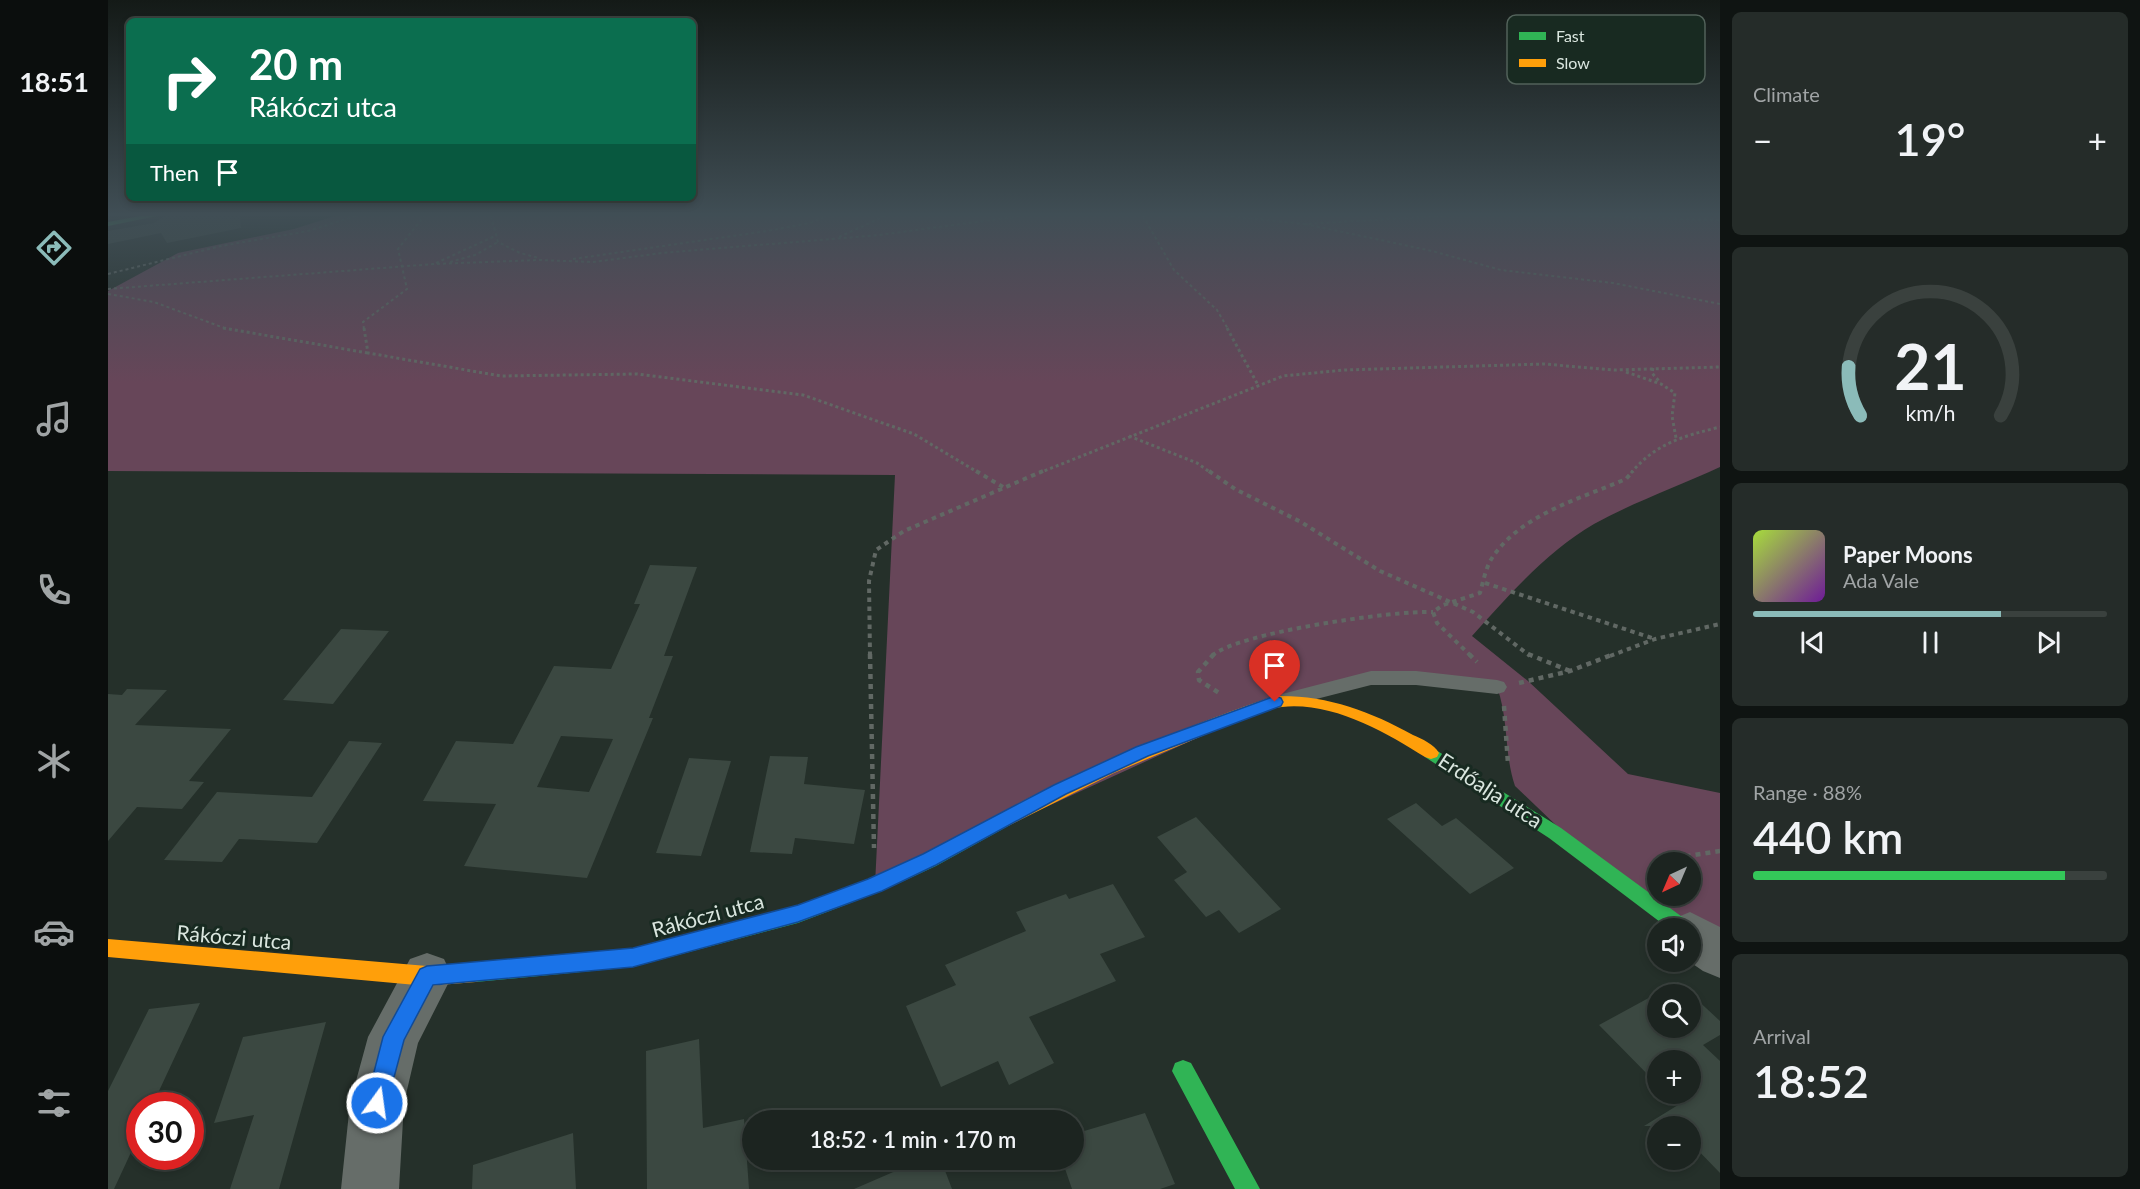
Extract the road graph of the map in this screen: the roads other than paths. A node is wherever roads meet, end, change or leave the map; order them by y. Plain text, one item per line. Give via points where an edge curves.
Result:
1 (1497, 687) road end
2 (1275, 702) junction
3 (1668, 918) edge
4 (1701, 942) edge
5 (108, 948) edge
6 (1720, 955) edge
7 (427, 976) junction
8 (1183, 1071) dead end
9 (370, 1189) edge
10 (1248, 1189) edge

1 - 2 lane via 1416,678 1371,678
2 - 3 street, Erdőalja utca via 1342,710 1404,736 1555,833
2 - 7 street, Rákóczi utca via 1142,752 1060,789 930,860 798,914 633,958
4 - 6 street
5 - 7 street, Rákóczi utca
7 - 9 street via 394,1037 377,1103
8 - 10 street

